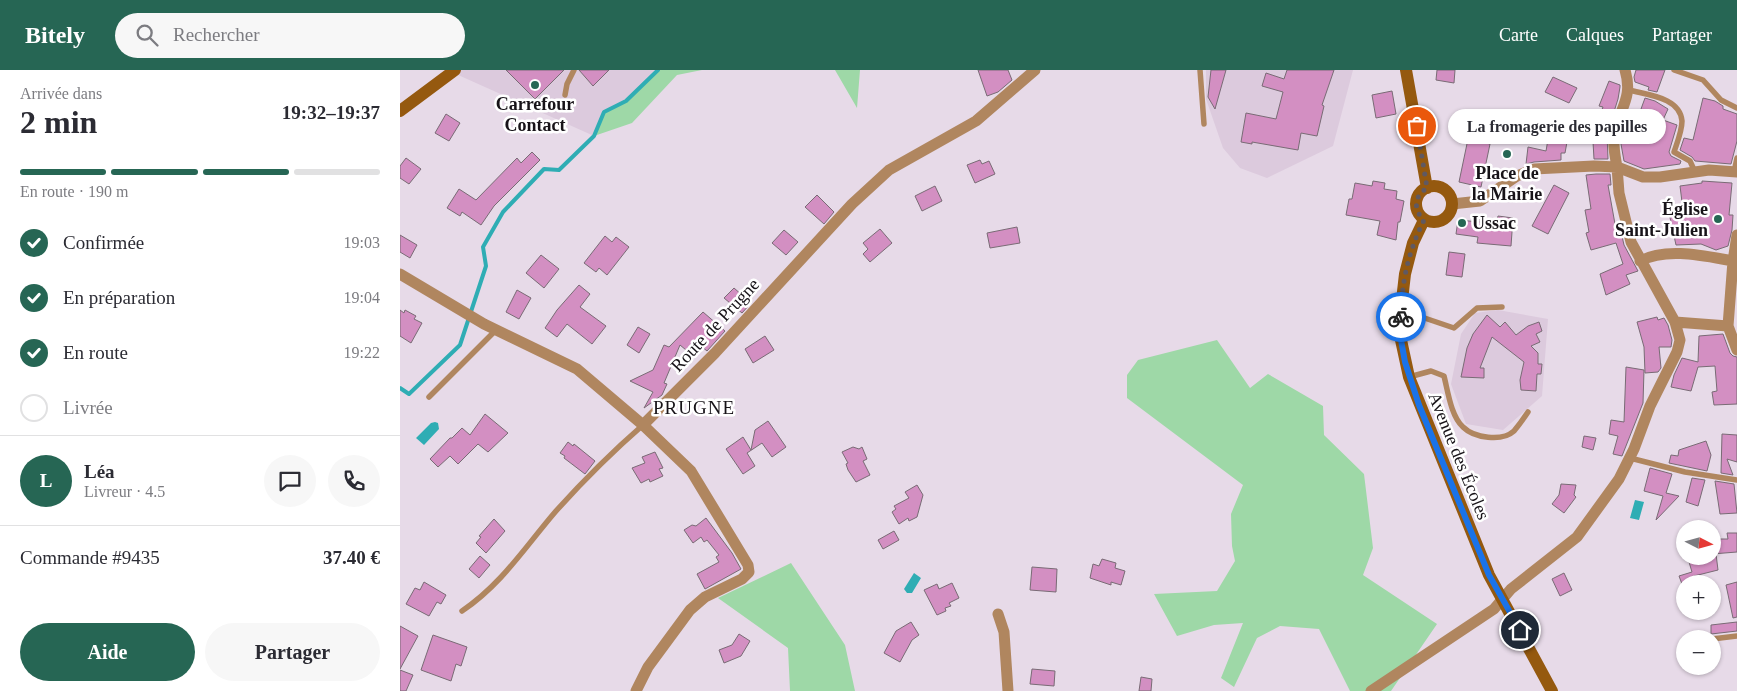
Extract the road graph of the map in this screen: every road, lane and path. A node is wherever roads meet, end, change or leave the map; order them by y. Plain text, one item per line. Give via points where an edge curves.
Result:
1 (455, 70) edge
2 (574, 70) edge
3 (1035, 70) edge
4 (1200, 70) edge
5 (1406, 70) edge
6 (1625, 70) edge
7 (1674, 70) edge
8 (1629, 90) junction
9 (565, 95) dead end
10 (1737, 108) edge
11 (400, 111) edge
12 (1204, 124) dead end
13 (1737, 158) edge
14 (1617, 167) junction
15 (1695, 172) junction
16 (1736, 172) edge
17 (1427, 188) junction
18 (1452, 204) junction
19 (1424, 220) junction
20 (1737, 235) edge
21 (1640, 261) junction
22 (1735, 262) edge
23 (400, 274) edge
24 (1502, 307) dead end
25 (1733, 308) edge
26 (1401, 309) junction
27 (1675, 322) junction
28 (1728, 326) junction
29 (496, 330) junction
30 (1737, 350) edge
31 (1409, 377) junction
32 (429, 397) dead end
33 (1528, 412) dead end
34 (643, 425) junction
35 (1630, 458) junction
36 (1737, 480) edge
37 (1503, 599) junction
38 (462, 611) dead end
39 (998, 614) dead end
40 (1737, 636) edge
41 (1721, 638) edge
42 (636, 691) edge
43 (1008, 691) edge
44 (1371, 691) edge
45 (1552, 691) edge

1 - 11 street
2 - 9 lane
3 - 34 street, Route de Prugne via 976,121 889,170 852,204 715,353
4 - 12 lane
5 - 17 street
6 - 8 street
7 - 10 lane via 1703,80 1722,100
8 - 14 street via 1614,133
8 - 15 lane via 1668,100 1680,112 1682,123 1674,152 1690,161
13 - 16 lane
14 - 15 street via 1644,177
14 - 18 street via 1534,169 1517,176 1480,201
14 - 21 street via 1627,226
15 - 16 street
17 - 18 street via 1444,189
17 - 19 street via 1416,200 1417,211
18 - 19 street via 1445,218 1435,222
19 - 26 street, Avenue des Écoles via 1413,242
20 - 22 street
21 - 22 street via 1650,256 1690,253
21 - 27 street
22 - 25 street
23 - 29 street
24 - 26 lane via 1477,308 1454,328
25 - 28 street
26 - 31 street, Avenue des Écoles via 1401,340
27 - 28 street
27 - 35 street via 1680,340 1677,352 1650,406
28 - 30 street
29 - 32 lane
29 - 34 street via 577,369
31 - 33 lane via 1431,371 1444,376 1455,415 1463,428 1477,435 1500,438 1513,432
31 - 37 street, Avenue des Écoles via 1489,575
34 - 38 lane via 556,512 481,599
34 - 42 street via 691,471 748,565 749,572 742,579 705,597 690,610 648,667
35 - 36 lane via 1685,472
35 - 37 street via 1619,480 1577,537 1511,589
37 - 44 street via 1494,609
37 - 45 street, Avenue des Écoles
39 - 43 street via 1004,632
40 - 41 lane

